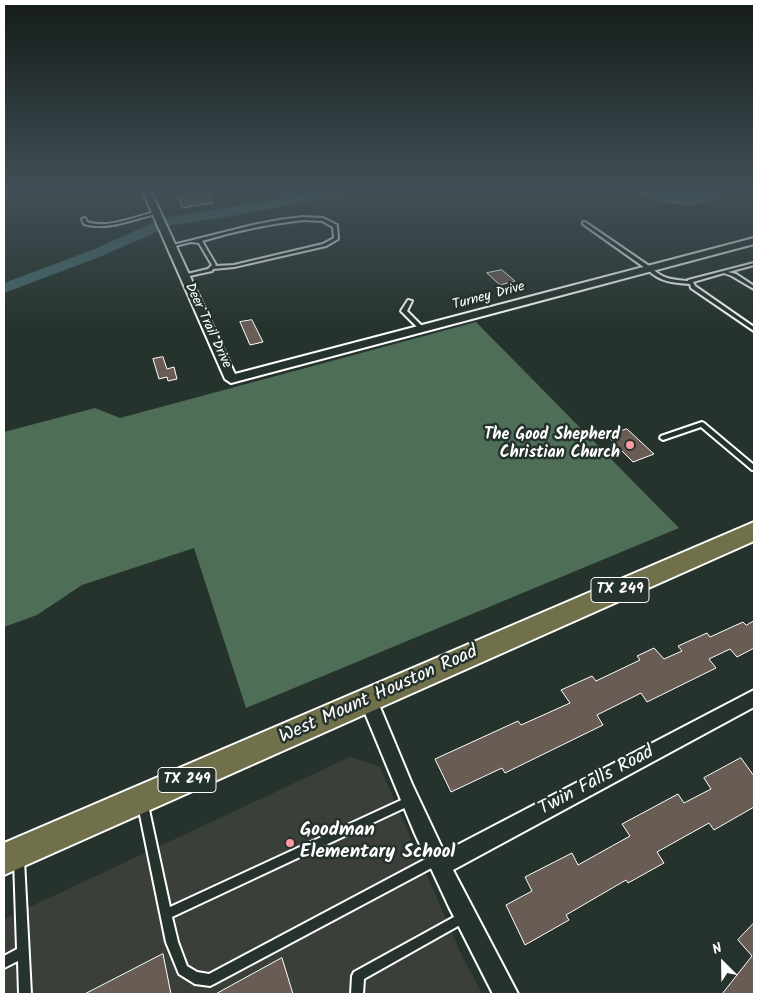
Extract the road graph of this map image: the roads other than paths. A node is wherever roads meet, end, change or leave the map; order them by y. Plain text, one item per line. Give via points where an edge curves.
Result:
1 (167, 239) edge
2 (208, 239) edge
3 (336, 239) edge
4 (606, 239) edge
5 (197, 241) junction
6 (754, 241) edge
7 (171, 246) junction
8 (754, 264) edge
9 (213, 268) junction
10 (650, 269) junction
11 (726, 273) junction
12 (185, 276) junction
13 (692, 283) junction
14 (754, 287) edge
15 (410, 301) dead end
16 (422, 329) junction
17 (754, 329) edge
18 (231, 379) joint
19 (662, 438) dead end
20 (754, 468) edge
21 (754, 531) edge
22 (754, 698) edge
23 (369, 700) junction
24 (142, 800) junction
25 (410, 801) junction
26 (11, 856) edge
27 (439, 862) junction
28 (166, 914) junction
29 (464, 917) junction
30 (23, 952) junction
31 (4, 962) edge
32 (26, 994) edge
33 (357, 994) edge
34 (506, 994) edge

1 - 7 street, Deer Trail Drive
2 - 5 lane
3 - 9 lane via 324,245
4 - 10 lane
5 - 7 lane
5 - 9 lane via 203,245
6 - 10 street, Turney Drive
7 - 12 street, Deer Trail Drive
8 - 11 lane
9 - 12 lane
10 - 13 lane via 666,281
10 - 16 street, Turney Drive
11 - 13 lane via 690,280
11 - 14 lane
12 - 18 street, Deer Trail Drive
13 - 17 lane
15 - 16 lane via 404,311
16 - 18 street, Turney Drive
19 - 20 lane via 702,424
21 - 23 main road, West Mount Houston Road / TX 249
22 - 27 street, Twin Falls Road
23 - 24 main road, West Mount Houston Road / TX 249
23 - 25 street
24 - 26 main road, West Mount Houston Road / TX 249
24 - 28 lane
25 - 27 street
25 - 28 lane
26 - 30 lane
27 - 28 lane via 210,980 196,978 183,970
27 - 29 street
29 - 33 lane via 358,976
29 - 34 street
30 - 31 lane
30 - 32 lane

